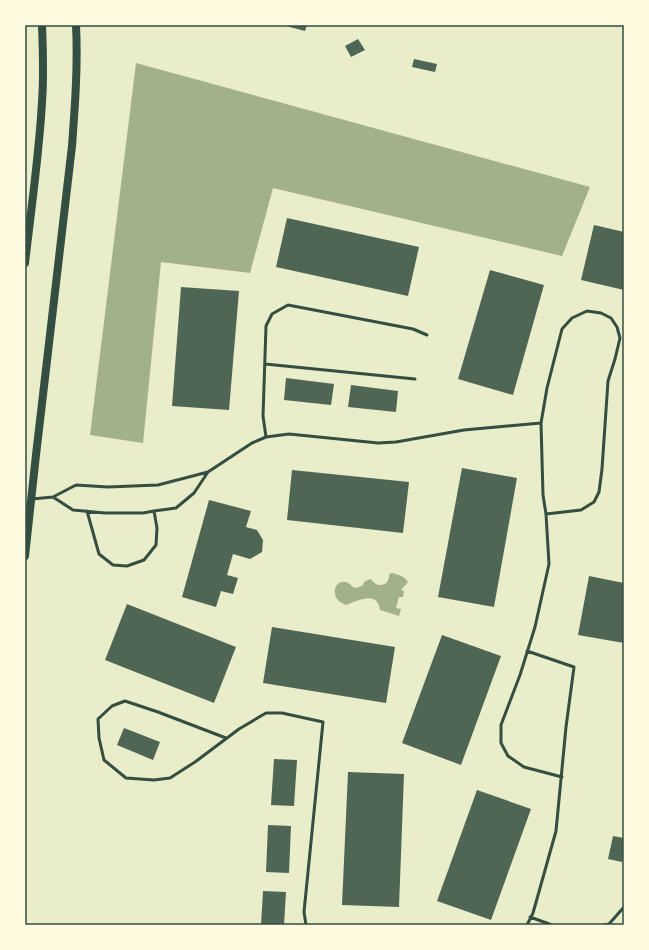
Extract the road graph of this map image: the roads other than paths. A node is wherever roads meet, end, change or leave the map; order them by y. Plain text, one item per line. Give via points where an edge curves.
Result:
1 (42, 25) edge
2 (76, 25) edge
3 (25, 264) edge
4 (427, 335) dead end
5 (265, 364) junction
6 (415, 379) dead end
7 (541, 423) junction
8 (266, 437) junction
9 (208, 472) junction
10 (53, 497) junction
11 (31, 499) junction
12 (87, 511) junction
13 (154, 511) junction
14 (546, 514) junction
15 (25, 556) edge
16 (527, 651) junction
17 (226, 738) junction
18 (562, 777) junction
19 (624, 907) edge
20 (530, 917) junction
21 (306, 925) edge
22 (527, 925) edge
23 (552, 925) edge
24 (604, 925) edge

1 - 3 main road via 42,102
2 - 11 main road via 76,105
4 - 5 lane via 413,329 288,305 272,314 266,326
5 - 6 lane
5 - 8 lane via 263,416
7 - 8 lane via 464,430 378,443 289,434
7 - 14 lane
7 - 14 lane via 562,329 572,318 587,311 611,318 620,338 608,381 599,492 594,502 581,510
8 - 9 lane via 252,443
9 - 10 lane via 158,485 76,485
9 - 13 lane via 194,493 176,508
10 - 11 lane
10 - 12 lane via 73,510
11 - 15 main road
12 - 13 lane
12 - 13 lane via 100,554 113,565 127,566 144,560 156,545
14 - 16 lane via 549,564
16 - 18 lane via 574,667
16 - 18 lane via 501,725 501,743 508,756 524,767
17 - 17 lane via 170,778 126,778 104,760 98,719 112,706 125,701
17 - 21 lane via 266,714 282,713 323,722 304,912
18 - 20 lane via 556,831
19 - 24 lane via 609,924
20 - 22 lane
20 - 23 lane

